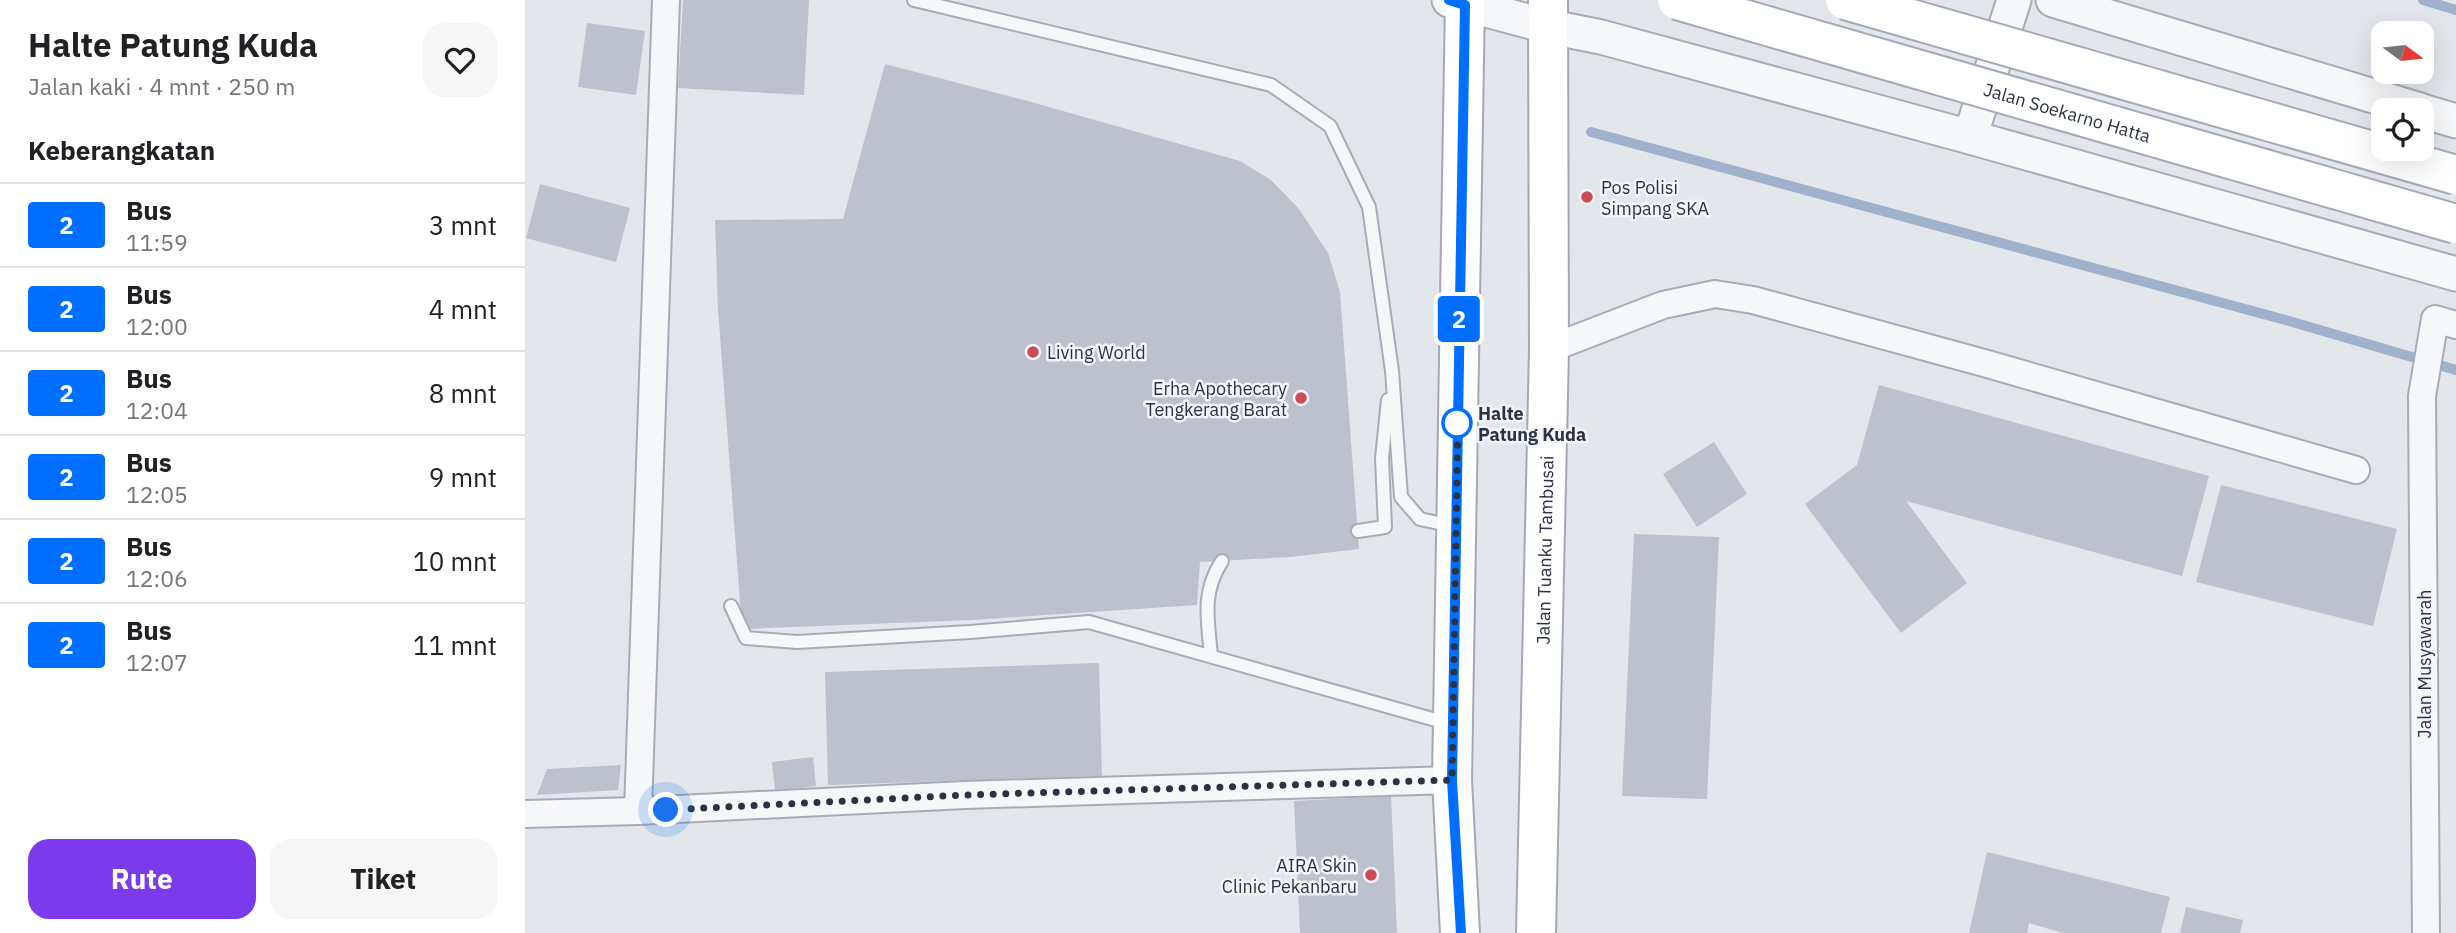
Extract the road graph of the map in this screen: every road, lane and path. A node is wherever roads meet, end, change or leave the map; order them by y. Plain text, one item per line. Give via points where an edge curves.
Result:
1 (666, 0) edge
2 (914, 0) edge
3 (1677, 0) edge
4 (1845, 0) edge
5 (2014, 0) edge
6 (2053, 0) edge
7 (1462, 1) edge
8 (1544, 9) edge
9 (2378, 98) edge
10 (2434, 115) edge
11 (2456, 121) edge
12 (1970, 137) junction
13 (2456, 175) edge
14 (2456, 224) edge
15 (2456, 274) edge
16 (2456, 325) edge
17 (1549, 349) junction
18 (1392, 371) junction
19 (2356, 470) dead end
20 (1456, 527) junction
21 (1358, 531) dead end
22 (1222, 561) dead end
23 (731, 606) dead end
24 (1211, 656) junction
25 (1453, 724) junction
26 (1452, 780) junction
27 (638, 811) junction
28 (525, 814) edge
29 (1460, 933) edge
30 (1537, 933) edge
31 (2426, 933) edge

1 - 27 street
2 - 18 lane via 1271,85 1330,126 1369,207
3 - 14 main road, Jalan Soekarno Hatta, bridge
4 - 13 main road, bridge
5 - 12 street
6 - 9 street
7 - 8 street
7 - 20 main road
8 - 12 street via 1601,37
8 - 17 main road, Jalan Tuanku Tambusai
10 - 11 street
12 - 15 street
16 - 31 street, Jalan Musyawarah via 2435,319 2422,396
17 - 19 street via 1664,304 1715,294 1753,300 1984,363
17 - 30 main road, Jalan Tuanku Tambusai
18 - 20 lane via 1401,497 1420,519
18 - 21 lane via 1382,458 1385,527
20 - 25 main road
22 - 24 lane via 1207,597
23 - 24 lane via 746,638 797,642 1089,622
24 - 25 lane
25 - 26 main road
26 - 27 street via 965,795
26 - 29 main road
27 - 28 street

